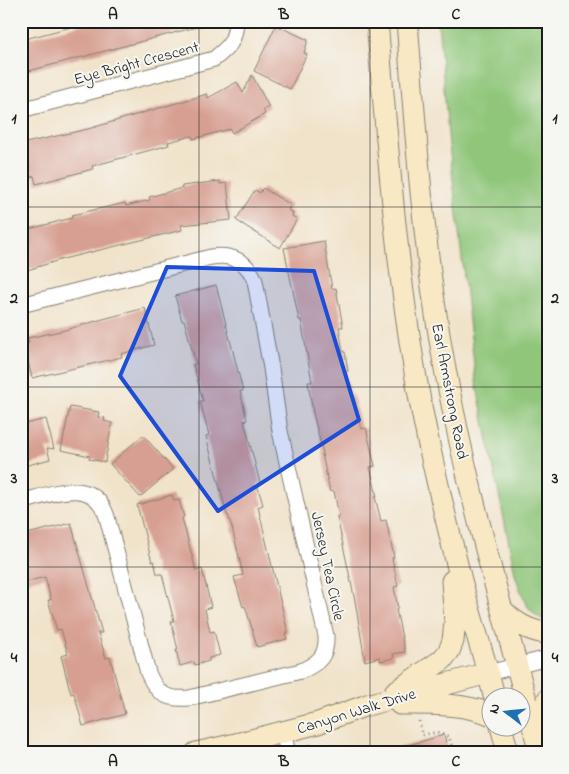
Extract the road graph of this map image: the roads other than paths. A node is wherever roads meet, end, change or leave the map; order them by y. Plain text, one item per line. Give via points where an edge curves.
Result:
1 (236, 21) edge
2 (377, 21) edge
3 (407, 21) edge
4 (21, 110) edge
5 (21, 305) edge
6 (21, 502) edge
7 (447, 521) junction
8 (502, 610) junction
9 (548, 634) edge
10 (548, 658) edge
11 (517, 666) junction
12 (488, 673) junction
13 (491, 686) edge
14 (548, 699) edge
15 (367, 705) junction
16 (482, 711) edge
17 (283, 732) junction
18 (504, 736) edge
19 (196, 753) edge
20 (288, 753) edge
21 (508, 753) edge
22 (542, 753) edge

1 - 4 street, Eye Bright Crescent via 229,48 214,59
2 - 7 main road, Earl Armstrong Road via 402,290 422,410
3 - 8 main road, Earl Armstrong Road via 422,201 439,334 464,457
5 - 6 street, Jersey Tea Circle via 211,257 226,256 247,266 254,281 280,431 326,636 324,652 315,665 301,671 189,698 175,699 161,693 148,673 104,508 91,494 64,490
7 - 12 main road, Earl Armstrong Road
7 - 15 main road via 455,622 449,652 402,688
8 - 9 main road via 524,628
8 - 11 main road, Earl Armstrong Road
10 - 11 street
11 - 12 street
11 - 22 main road, Earl Armstrong Road
12 - 13 main road, Earl Armstrong Road
12 - 15 main road, Canyon Walk Drive
14 - 22 main road
15 - 16 main road via 458,706
15 - 17 main road, Canyon Walk Drive
17 - 19 main road, Canyon Walk Drive
17 - 20 street
18 - 21 main road

